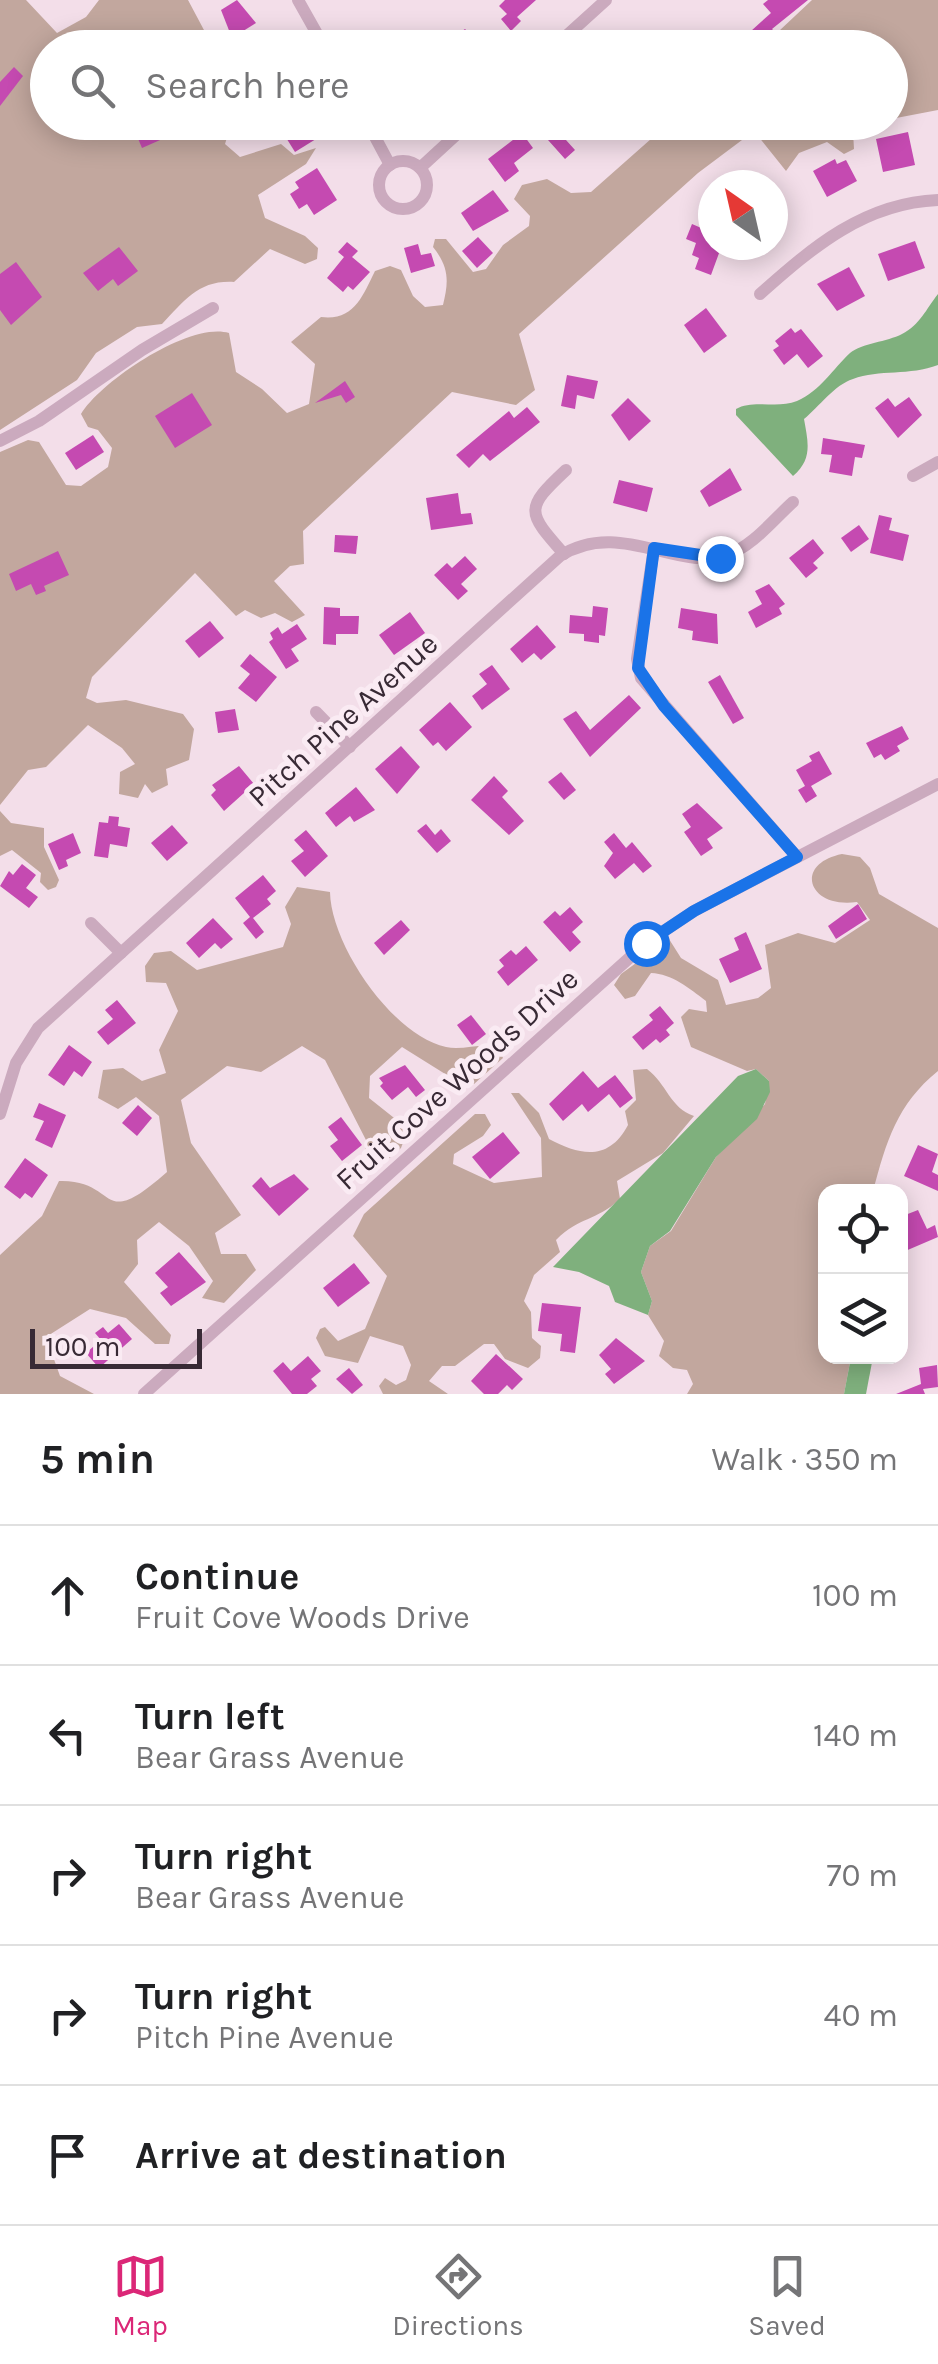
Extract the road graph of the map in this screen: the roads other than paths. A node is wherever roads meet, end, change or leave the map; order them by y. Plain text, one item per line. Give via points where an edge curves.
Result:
1 (298, 0) edge
2 (606, 0) edge
3 (315, 30) edge
4 (574, 30) edge
5 (377, 140) edge
6 (450, 140) edge
7 (390, 164) junction
8 (420, 168) junction
9 (938, 200) edge
10 (760, 294) dead end
11 (213, 308) dead end
12 (0, 440) edge
13 (938, 462) edge
14 (566, 470) dead end
15 (913, 476) dead end
16 (793, 502) dead end
17 (654, 548) junction
18 (564, 554) junction
19 (316, 712) dead end
20 (350, 747) junction
21 (938, 784) edge
22 (797, 857) junction
23 (91, 923) dead end
24 (121, 953) junction
25 (0, 1114) edge
26 (144, 1394) edge

1 - 3 street
2 - 4 street
5 - 7 street
6 - 8 street
7 - 8 street via 406,161
7 - 8 street via 378,180 381,198 397,209 414,206 427,189
9 - 10 street via 851,223
11 - 12 street
13 - 15 street
14 - 18 street via 533,508
16 - 17 street, Pitch Pine Avenue via 730,554 708,558
17 - 18 street, Pitch Pine Avenue via 601,541
17 - 22 street via 637,658 641,678
18 - 20 street, Pitch Pine Avenue
19 - 20 street
20 - 24 street, Pitch Pine Avenue
21 - 22 street, Fruit Cove Woods Drive
22 - 26 street, Fruit Cove Woods Drive via 646,943
23 - 24 street
24 - 25 street, Pitch Pine Avenue via 29,1038

